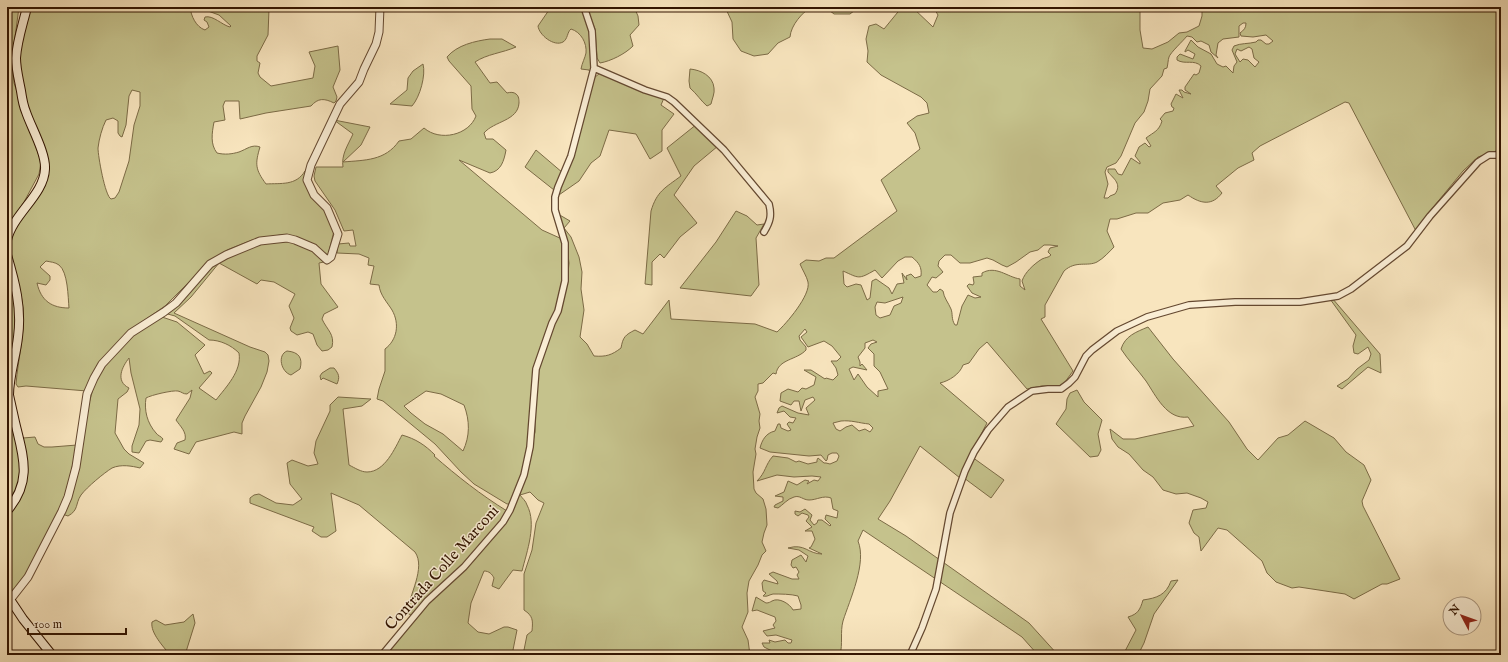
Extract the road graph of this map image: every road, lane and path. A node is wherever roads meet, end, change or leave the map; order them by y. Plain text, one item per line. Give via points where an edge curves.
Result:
1 (27, 7) edge
2 (380, 7) edge
3 (584, 7) edge
4 (594, 68) junction
5 (1501, 155) edge
6 (764, 232) dead end
7 (7, 240) edge
8 (7, 255) edge
9 (7, 511) edge
10 (8, 599) edge
11 (52, 655) edge
12 (382, 655) edge
13 (910, 655) edge

1 - 7 main road via 16,58 25,110 36,136 45,170 43,182 11,228
2 - 10 street via 376,44 359,82 340,104 306,180 314,195 327,208 338,234 332,257 327,260 314,248 295,240 286,238 260,241 210,264 176,303 131,332 102,364 94,378 87,394 76,467 68,497 28,577
3 - 4 street, Contrada Colle Marconi via 592,31
4 - 6 street via 667,97 695,121 724,150 769,204 770,220
4 - 12 street, Contrada Colle Marconi via 571,156 555,197 554,210 565,243 566,264 558,311 536,369 530,447 524,475 503,522 464,567 427,601
5 - 13 street via 1489,155 1478,162 1407,246 1338,296 1300,302 1189,305 1147,317 1116,331 1092,350 1075,377 1061,389 1032,392 1008,407 988,430 965,471 950,512 936,589
8 - 9 main road via 20,308 19,335 10,395 24,466 20,489
10 - 11 main road

